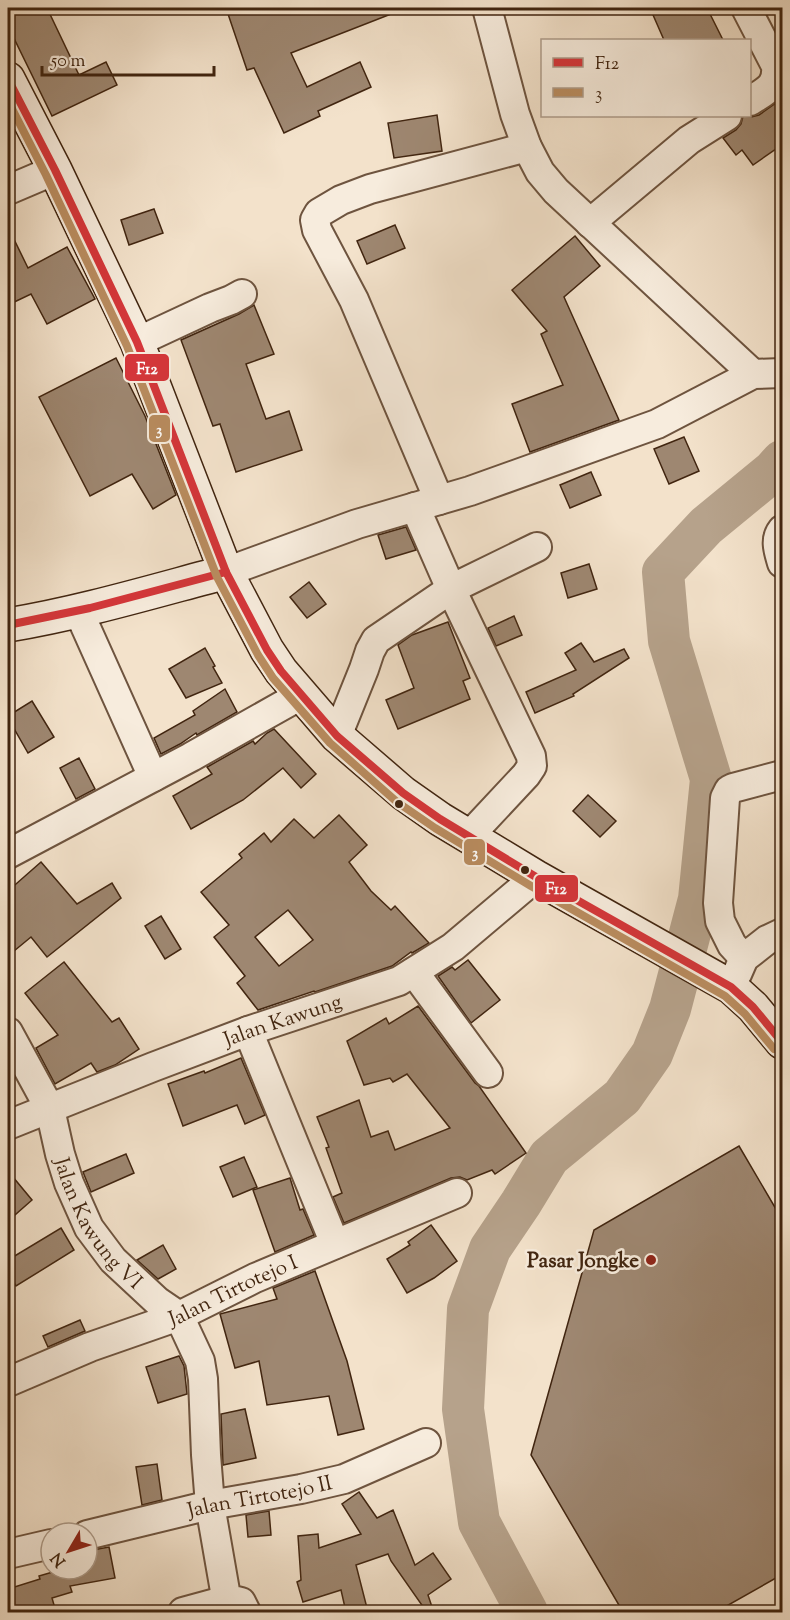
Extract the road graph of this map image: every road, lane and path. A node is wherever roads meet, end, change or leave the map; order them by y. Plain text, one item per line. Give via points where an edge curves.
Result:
1 (487, 8) edge
2 (746, 8) edge
3 (8, 79) edge
4 (751, 100) edge
5 (725, 117) edge
6 (527, 147) junction
7 (55, 170) junction
8 (8, 190) edge
9 (590, 223) junction
10 (242, 294) dead end
11 (137, 342) junction
12 (783, 373) edge
13 (753, 374) junction
14 (427, 504) junction
15 (783, 530) edge
16 (537, 547) dead end
17 (783, 563) edge
18 (226, 572) junction
19 (451, 589) junction
20 (78, 610) junction
21 (8, 625) edge
22 (301, 695) junction
23 (337, 736) junction
24 (783, 775) edge
25 (153, 777) junction
26 (469, 836) junction
27 (8, 854) edge
28 (536, 878) junction
29 (783, 933) edge
30 (744, 958) junction
31 (414, 972) junction
32 (721, 982) junction
33 (248, 1031) junction
34 (8, 1032) edge
35 (783, 1042) edge
36 (488, 1073) dead end
37 (50, 1109) junction
38 (8, 1125) edge
39 (457, 1193) dead end
40 (335, 1244) junction
41 (179, 1316) junction
42 (8, 1382) edge
43 (426, 1443) dead end
44 (210, 1505) junction
45 (99, 1532) edge
46 (39, 1547) edge
47 (8, 1554) edge
48 (237, 1606) edge
49 (183, 1612) edge

1 - 6 street
2 - 4 street via 777,74 776,81
3 - 7 main road
5 - 9 street via 690,140
6 - 9 street via 540,172
6 - 14 street via 370,189 341,200 319,213 315,220 354,300
7 - 8 street
7 - 11 main road
9 - 13 street
10 - 11 street
11 - 18 main road
12 - 13 street
13 - 14 street via 657,424
14 - 18 street via 357,524
14 - 19 street
15 - 17 street via 777,546
16 - 19 street
18 - 20 main road
18 - 22 main road via 267,650
19 - 23 street via 376,640
19 - 26 street via 531,756 532,766
20 - 21 main road
20 - 25 street
22 - 23 main road
22 - 25 street
23 - 26 main road via 403,793
24 - 30 street via 733,788 725,798 720,921
25 - 27 street
26 - 28 main road
28 - 31 street, Jalan Kawung via 453,947
28 - 32 main road
29 - 30 street
30 - 32 street
31 - 33 street, Jalan Kawung via 388,985
31 - 36 street
32 - 35 main road via 753,1007
33 - 37 street, Jalan Kawung
33 - 40 street
34 - 37 street, Jalan Kawung VI
37 - 38 street, Jalan Kawung
37 - 41 street, Jalan Kawung VI via 69,1182 89,1228 113,1260
39 - 40 street, Jalan Tirtotejo I
40 - 41 street, Jalan Tirtotejo I
41 - 42 street, Jalan Tirtotejo I via 90,1347
41 - 44 street via 200,1361 203,1379
43 - 44 street, Jalan Tirtotejo II via 344,1479
44 - 45 street, Jalan Tirtotejo II
44 - 48 street
46 - 47 street
48 - 49 street

